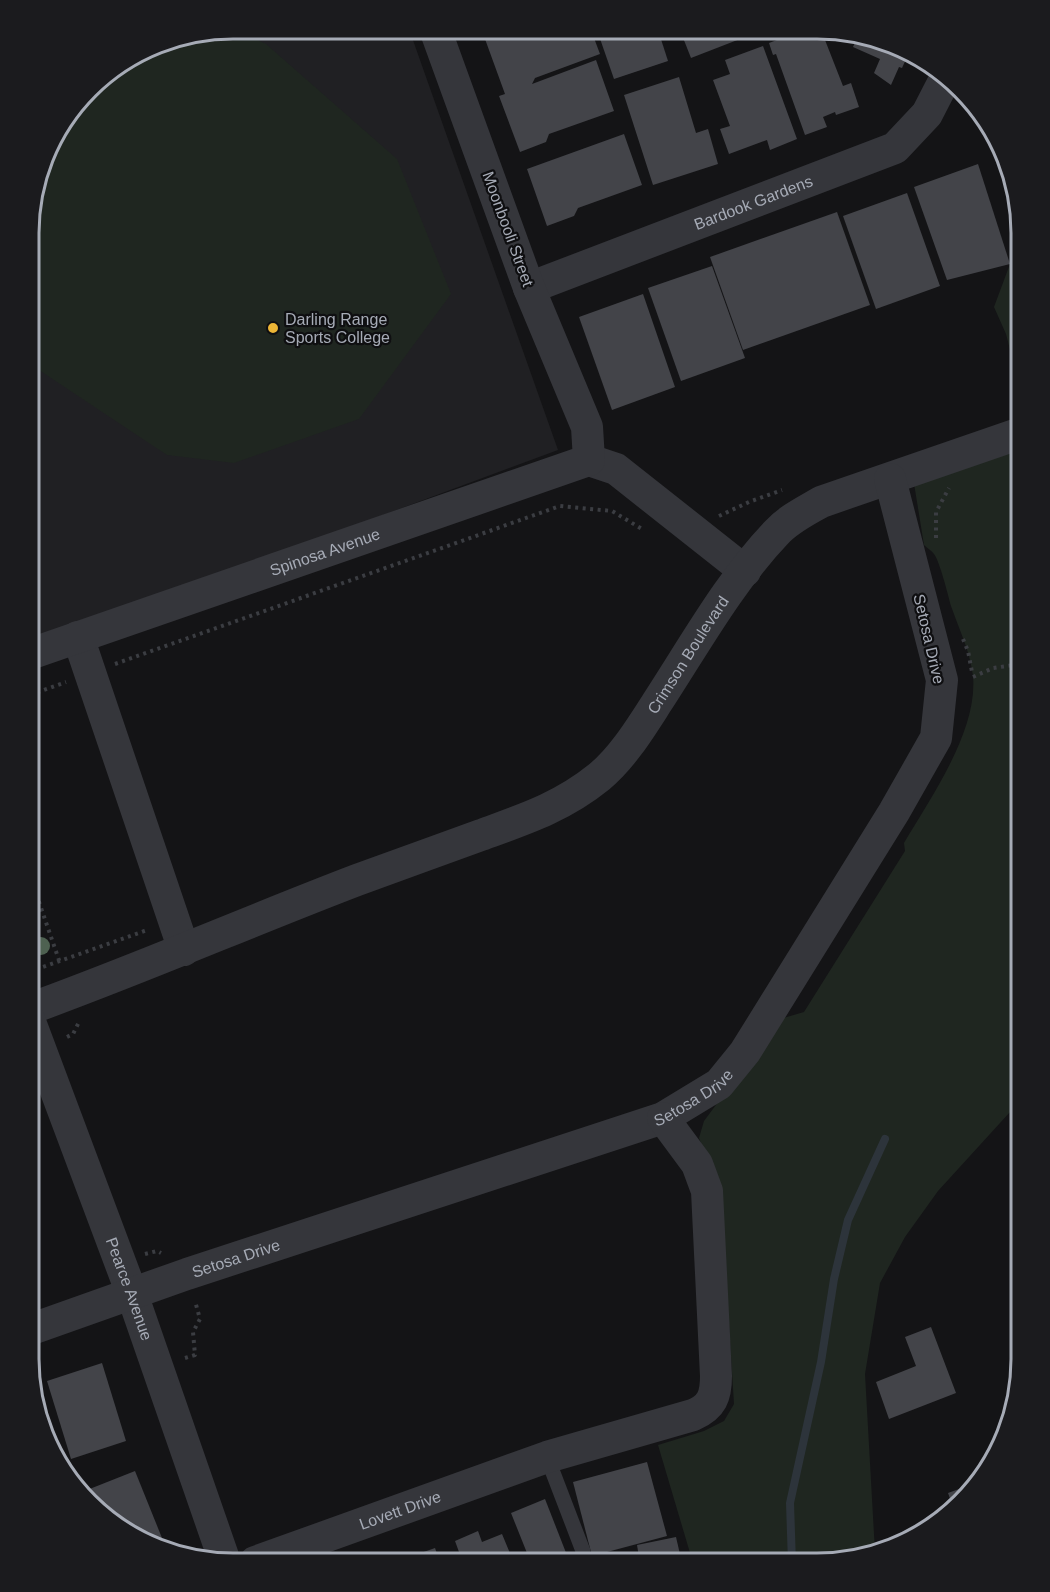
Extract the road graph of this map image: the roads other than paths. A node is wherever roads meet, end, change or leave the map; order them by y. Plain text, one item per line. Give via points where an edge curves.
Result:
1 (439, 39) edge
2 (942, 85) edge
3 (529, 288) junction
4 (1011, 437) edge
5 (589, 460) junction
6 (890, 479) junction
7 (745, 571) junction
8 (78, 637) junction
9 (39, 651) edge
10 (184, 950) junction
11 (39, 1005) edge
12 (39, 1046) edge
13 (663, 1118) junction
14 (132, 1294) junction
15 (39, 1326) edge
16 (547, 1457) junction
17 (583, 1551) dead end
18 (222, 1552) edge
19 (280, 1553) edge

1 - 3 street, Moonbooli Street
2 - 3 street, Bardook Gardens via 927,114 895,148
3 - 5 street, Moonbooli Street via 587,427
4 - 6 street, Crimson Boulevard
5 - 7 street via 616,469
5 - 8 street, Spinosa Avenue
6 - 7 street, Crimson Boulevard via 821,502 799,514 778,531
6 - 13 street, Setosa Drive via 942,680 936,738 745,1052 719,1084
7 - 10 street, Crimson Boulevard via 644,722 601,775 571,798
8 - 9 street, Spinosa Avenue
8 - 10 street
10 - 11 street, Crimson Boulevard
12 - 14 street, Pearce Avenue
13 - 14 street, Setosa Drive
13 - 16 street, Lovett Drive via 697,1164 707,1191 716,1376 713,1402 693,1414
14 - 15 street, Setosa Drive
14 - 18 street, Pearce Avenue
16 - 17 lane
16 - 19 street, Lovett Drive

